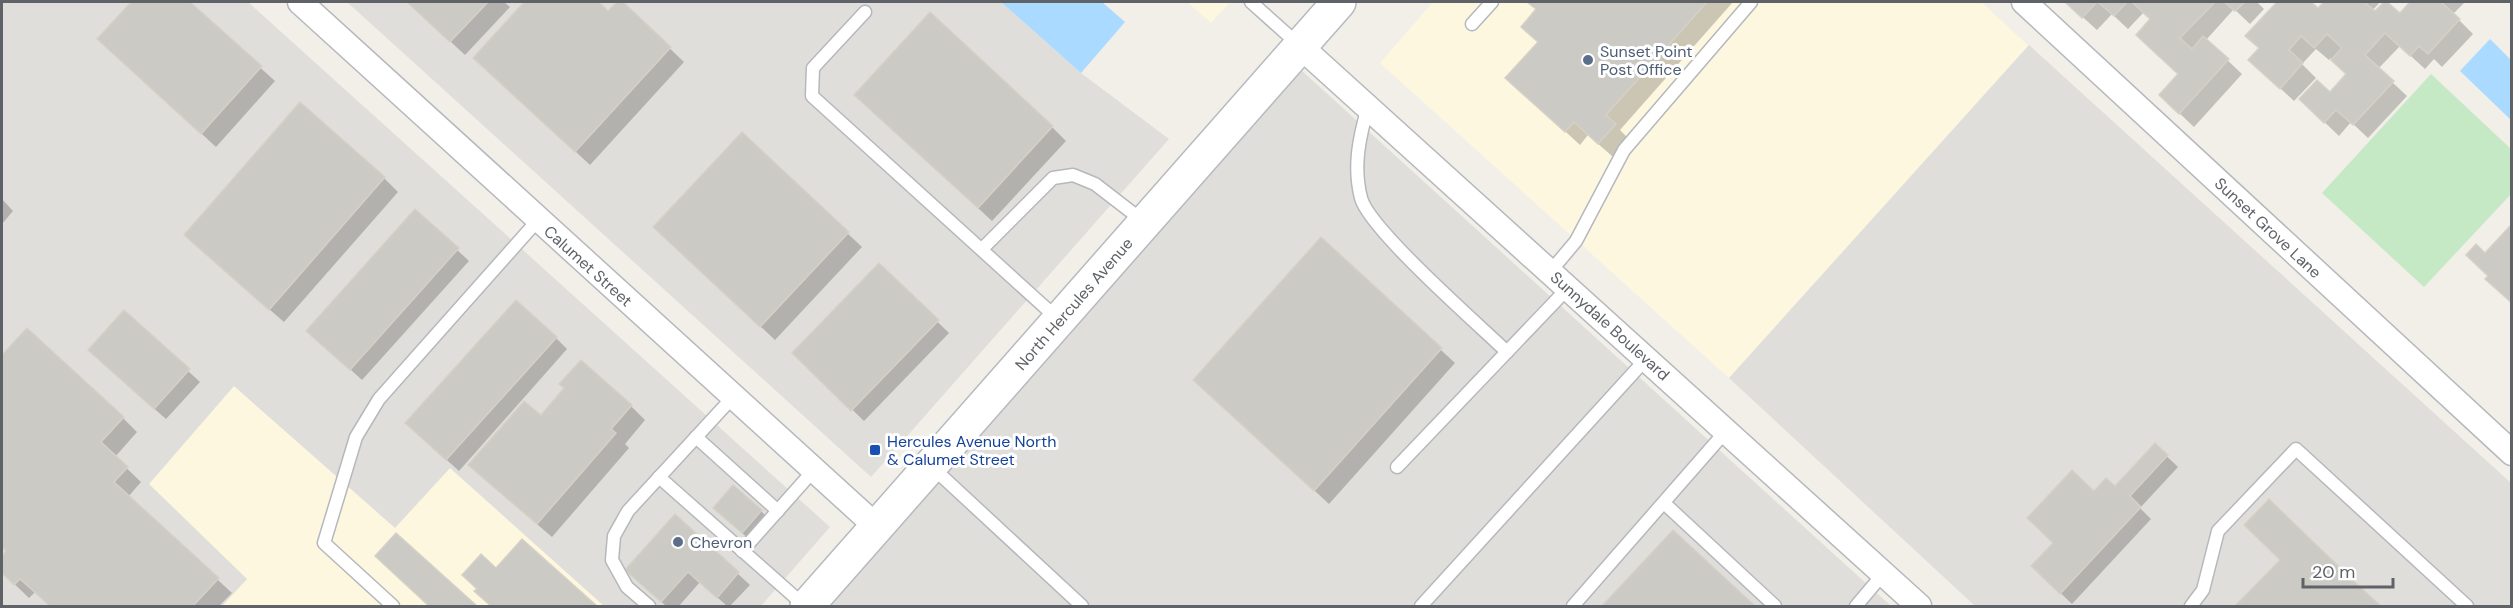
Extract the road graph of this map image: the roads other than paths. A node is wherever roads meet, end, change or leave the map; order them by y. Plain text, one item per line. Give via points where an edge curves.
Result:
1 (300, 2) edge
2 (1251, 2) edge
3 (1339, 2) edge
4 (1492, 2) edge
5 (1751, 2) edge
6 (2024, 2) edge
7 (865, 12) dead end
8 (1472, 24) dead end
9 (1300, 46) junction
10 (1368, 107) junction
11 (538, 220) junction
12 (1146, 222) junction
13 (981, 249) junction
14 (1550, 272) junction
15 (1568, 288) junction
16 (1060, 320) junction
17 (1507, 352) junction
18 (1646, 359) junction
19 (733, 397) junction
20 (1726, 431) junction
21 (696, 437) junction
22 (2511, 453) edge
23 (932, 467) junction
24 (1398, 467) dead end
25 (814, 470) junction
26 (659, 477) junction
27 (1664, 503) junction
28 (778, 511) junction
29 (878, 528) junction
30 (742, 551) junction
31 (1883, 574) junction
32 (393, 606) edge
33 (649, 606) edge
34 (806, 606) edge
35 (1082, 606) edge
36 (1421, 606) edge
37 (1573, 606) edge
38 (1775, 606) edge
39 (1856, 606) edge
40 (1918, 606) edge
41 (2191, 606) edge
42 (2467, 606) edge

1 - 11 street, Calumet Street
2 - 9 lane
3 - 9 street, North Hercules Avenue
4 - 8 lane
5 - 14 lane via 1624,150 1576,241
6 - 22 street, Sunset Grove Lane
7 - 13 lane via 813,68 812,96
9 - 10 street, Sunnydale Boulevard
9 - 12 street, North Hercules Avenue
10 - 14 street, Sunnydale Boulevard
10 - 17 lane via 1356,164 1362,201 1382,231
11 - 19 street, Calumet Street
11 - 32 lane via 379,399 356,437 324,543
12 - 13 lane via 1095,184 1073,175 1053,178
12 - 16 street, North Hercules Avenue
13 - 16 lane
14 - 15 street, Sunnydale Boulevard
15 - 17 lane
15 - 18 street, Sunnydale Boulevard
16 - 23 street, North Hercules Avenue
17 - 24 lane
18 - 20 street, Sunnydale Boulevard
18 - 36 lane
19 - 21 lane
19 - 25 street, Calumet Street
20 - 27 lane
20 - 31 street, Sunnydale Boulevard
21 - 26 lane
21 - 28 lane
23 - 29 street, North Hercules Avenue
23 - 35 lane
25 - 28 lane
25 - 29 street, Calumet Street
26 - 30 lane
26 - 33 lane via 628,511 614,536 612,560 627,586
27 - 37 lane
27 - 38 lane
28 - 30 lane
29 - 34 street, North Hercules Avenue
30 - 34 lane
31 - 39 lane
31 - 40 street, Sunnydale Boulevard
41 - 42 lane via 2203,590 2218,531 2296,448

